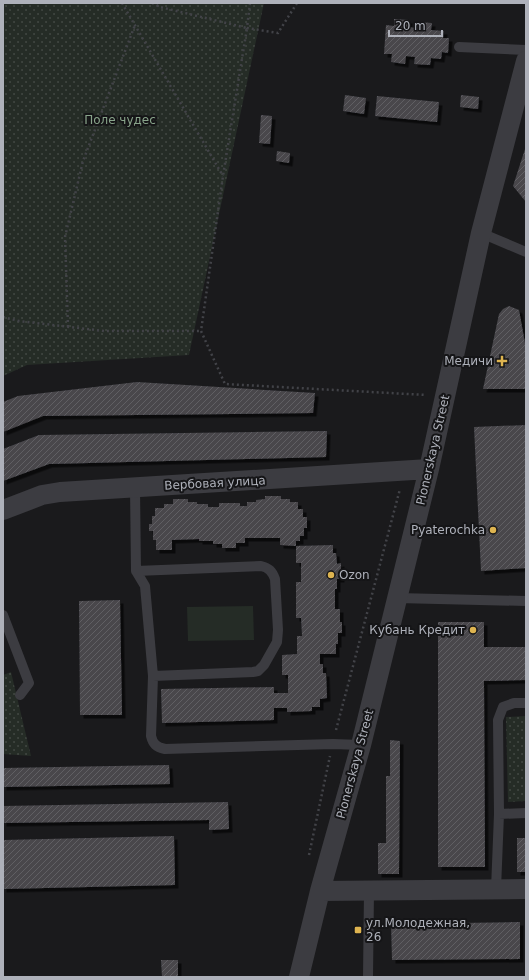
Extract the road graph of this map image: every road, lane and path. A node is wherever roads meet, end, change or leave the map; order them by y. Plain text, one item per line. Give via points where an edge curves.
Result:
1 (122, 3) edge
2 (152, 3) edge
3 (250, 3) edge
4 (297, 3) edge
5 (135, 25) junction
6 (247, 28) junction
7 (458, 47) dead end
8 (526, 50) edge
9 (526, 61) edge
10 (223, 176) junction
11 (481, 234) junction
12 (526, 252) edge
13 (3, 317) edge
14 (68, 327) junction
15 (201, 331) junction
16 (427, 395) dead end
17 (429, 470) junction
18 (135, 487) junction
19 (3, 510) edge
20 (136, 572) junction
21 (397, 598) junction
22 (526, 601) edge
23 (3, 615) edge
24 (153, 676) junction
25 (20, 695) dead end
26 (526, 703) edge
27 (361, 745) junction
28 (526, 813) edge
29 (499, 814) junction
30 (496, 889) junction
31 (526, 889) edge
32 (320, 891) junction
33 (369, 891) junction
34 (299, 977) edge
35 (368, 977) edge

1 - 5 path
2 - 6 path
3 - 6 path
4 - 6 path via 278,33
5 - 10 path
5 - 14 path via 83,161 65,237
6 - 10 path
7 - 8 lane
9 - 11 street, Pionerskaya Street
10 - 15 path
11 - 12 lane
11 - 17 street, Pionerskaya Street
13 - 14 path
14 - 15 path via 104,331
15 - 16 path via 225,384
17 - 18 street, Вербовая улица
17 - 21 street, Pionerskaya Street
18 - 19 street, Вербовая улица via 42,495
18 - 20 lane
20 - 24 lane via 145,586
20 - 24 lane via 261,566 268,567 275,578 278,636 274,648 261,668 253,672
21 - 22 lane
21 - 27 street, Pionerskaya Street
23 - 25 lane via 29,683
24 - 27 lane via 151,736 158,748
26 - 29 lane via 514,703 503,707 498,720
27 - 32 street, Pionerskaya Street
28 - 29 lane
29 - 30 lane
30 - 31 street
30 - 33 street
32 - 33 street
32 - 34 street, Pionerskaya Street
33 - 35 lane

